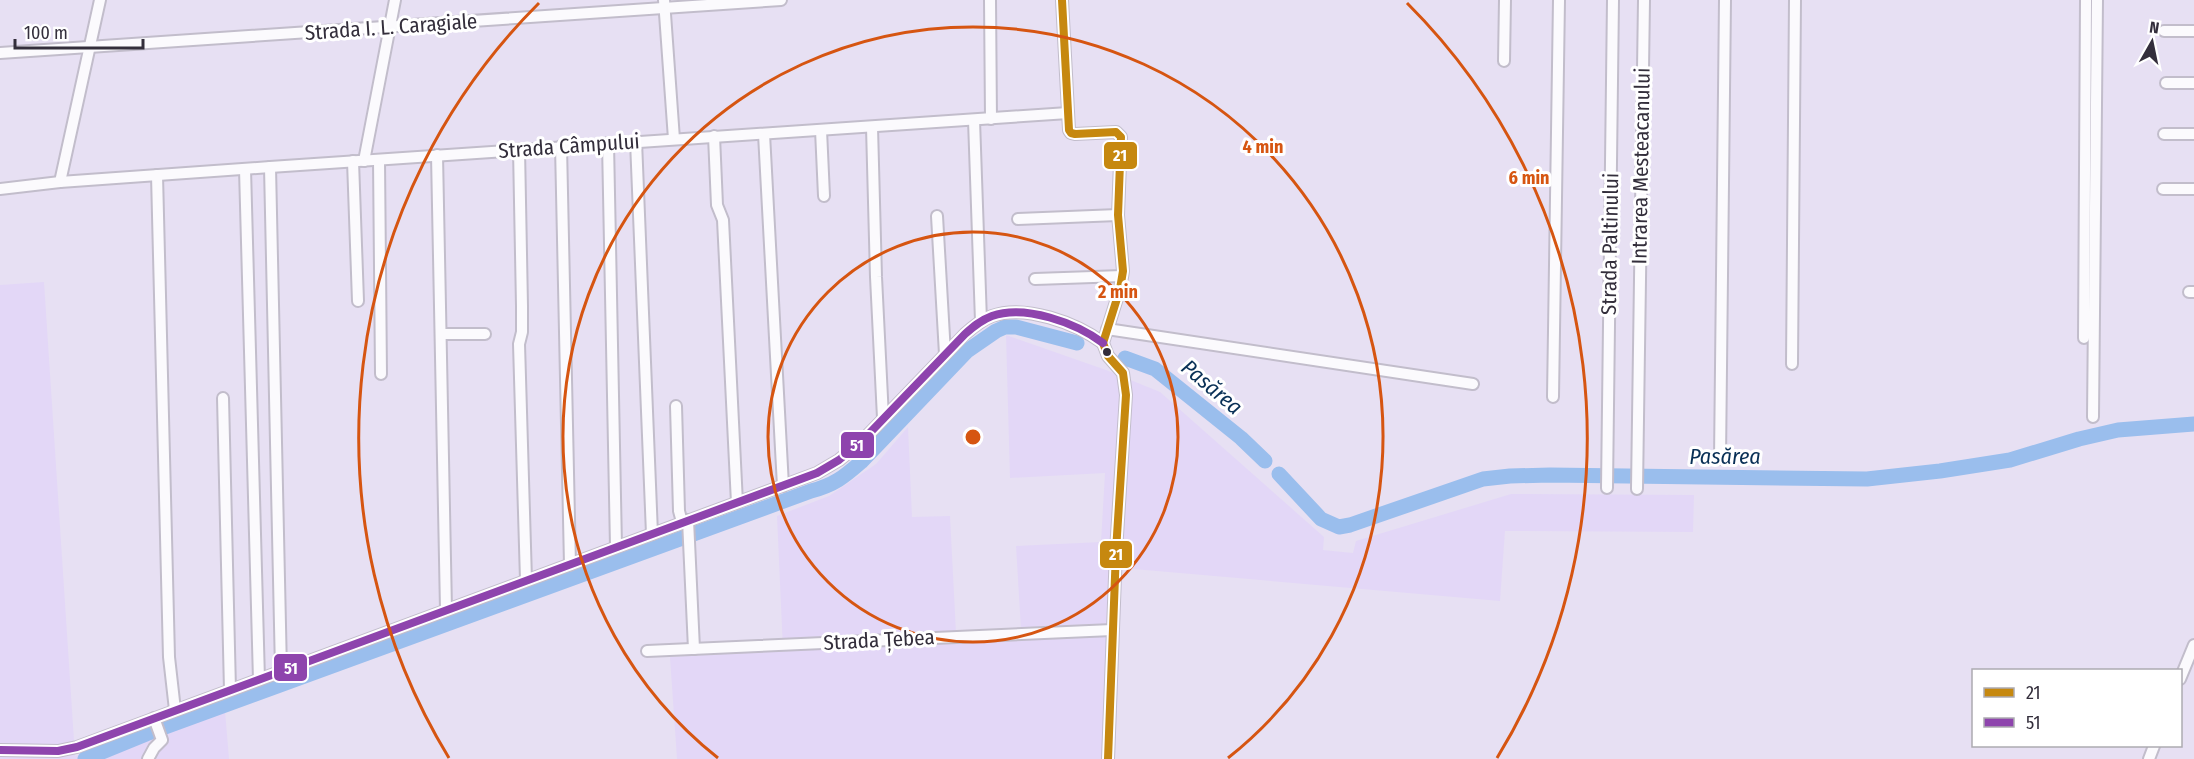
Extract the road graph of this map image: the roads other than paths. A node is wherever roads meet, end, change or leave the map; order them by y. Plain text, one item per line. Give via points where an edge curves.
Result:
1 (100, 0) edge
2 (395, 0) edge
3 (782, 0) edge
4 (990, 0) edge
5 (1062, 0) edge
6 (1505, 0) edge
7 (1559, 0) edge
8 (1613, 0) edge
9 (1644, 0) edge
10 (1725, 0) edge
11 (1795, 0) edge
12 (2086, 0) edge
13 (2097, 0) edge
14 (664, 4) edge
15 (390, 27) junction
16 (2164, 31) dead end
17 (2194, 31) edge
18 (90, 46) junction
19 (0, 53) edge
20 (1504, 61) dead end
21 (2166, 82) dead end
22 (2194, 83) edge
23 (1068, 113) junction
24 (991, 119) junction
25 (974, 120) junction
26 (872, 127) junction
27 (821, 130) junction
28 (764, 134) junction
29 (2164, 134) dead end
30 (2194, 134) edge
31 (714, 136) junction
32 (674, 139) junction
33 (636, 141) junction
34 (608, 143) junction
35 (561, 146) junction
36 (519, 149) junction
37 (437, 155) junction
38 (379, 160) junction
39 (359, 161) junction
40 (270, 167) junction
41 (245, 169) junction
42 (157, 175) junction
43 (60, 182) junction
44 (0, 189) edge
45 (2163, 189) dead end
46 (2194, 189) edge
47 (824, 196) dead end
48 (1118, 215) junction
49 (937, 216) dead end
50 (1018, 219) dead end
51 (1122, 276) junction
52 (1035, 279) dead end
53 (358, 302) dead end
54 (981, 321) junction
55 (1107, 329) junction
56 (441, 334) junction
57 (485, 334) dead end
58 (2084, 338) dead end
59 (1103, 343) junction
60 (945, 354) junction
61 (1792, 364) dead end
62 (381, 374) dead end
63 (1473, 384) dead end
64 (1553, 397) dead end
65 (223, 398) dead end
66 (676, 406) dead end
67 (883, 417) junction
68 (2093, 417) dead end
69 (219, 438) dead end
70 (1720, 459) dead end
71 (783, 486) junction
72 (1607, 488) dead end
73 (1637, 489) dead end
74 (737, 503) junction
75 (687, 528) junction
76 (652, 534) junction
77 (616, 547) junction
78 (226, 549) junction
79 (570, 565) junction
80 (526, 580) junction
81 (446, 610) junction
82 (1112, 630) junction
83 (2194, 645) edge
84 (694, 649) junction
85 (647, 651) dead end
86 (281, 671) junction
87 (2182, 676) edge
88 (259, 680) junction
89 (230, 690) junction
90 (175, 710) junction
91 (155, 721) junction
92 (0, 750) edge
93 (148, 759) edge
94 (1108, 759) edge

1 - 18 street
2 - 15 street
3 - 14 street, Strada I. L. Caragiale
4 - 24 street
5 - 23 street
6 - 20 street
7 - 64 street
8 - 72 street, Strada Paltinului
9 - 73 street, Intrarea Mesteacanului
10 - 70 street
11 - 61 street
12 - 58 street
13 - 68 street
14 - 15 street, Strada I. L. Caragiale
14 - 32 street
15 - 18 street, Strada I. L. Caragiale
15 - 39 street
16 - 17 street
18 - 19 street, Strada I. L. Caragiale
18 - 43 street
21 - 22 street
23 - 24 street, Strada Câmpului
23 - 48 street via 1071,133 1120,134
24 - 25 street, Strada Câmpului
25 - 26 street, Strada Câmpului
25 - 54 street
26 - 27 street, Strada Câmpului
26 - 67 street
27 - 28 street, Strada Câmpului
27 - 47 street
28 - 31 street, Strada Câmpului
28 - 71 street
29 - 30 street
31 - 32 street, Strada Câmpului
31 - 74 street via 717,205 723,220
32 - 33 street, Strada Câmpului
33 - 34 street, Strada Câmpului
33 - 76 street
34 - 35 street, Strada Câmpului
34 - 77 street
35 - 36 street, Strada Câmpului
35 - 79 street
36 - 37 street, Strada Câmpului
36 - 80 street via 519,344
37 - 38 street, Strada Câmpului
37 - 56 street
38 - 39 street, Strada Câmpului
38 - 62 street
39 - 40 street, Strada Câmpului
39 - 53 street
40 - 41 street, Strada Câmpului
40 - 86 street
41 - 42 street, Strada Câmpului
41 - 88 street
42 - 43 street, Strada Câmpului
42 - 90 street via 169,657
43 - 44 street, Strada Câmpului
45 - 46 street
48 - 50 street
48 - 51 street
49 - 60 street
51 - 52 street
51 - 55 street
54 - 59 street via 1002,313 1024,313 1078,327
54 - 60 street
55 - 59 street
55 - 63 street
56 - 57 street
56 - 81 street
59 - 82 street via 1108,357 1123,373 1126,395
60 - 67 street
65 - 78 street
66 - 75 street via 679,511
67 - 71 street via 839,460
69 - 78 street via 220,541
71 - 74 street
74 - 75 street
75 - 76 street
75 - 84 street
76 - 77 street
77 - 79 street
78 - 89 street
79 - 80 street
80 - 81 street
81 - 86 street
82 - 84 street, Strada Țebea
82 - 94 street
83 - 87 street
84 - 85 street, Strada Țebea
86 - 88 street
88 - 89 street
89 - 90 street
90 - 91 street
91 - 92 street via 58,751
91 - 93 street via 162,740

